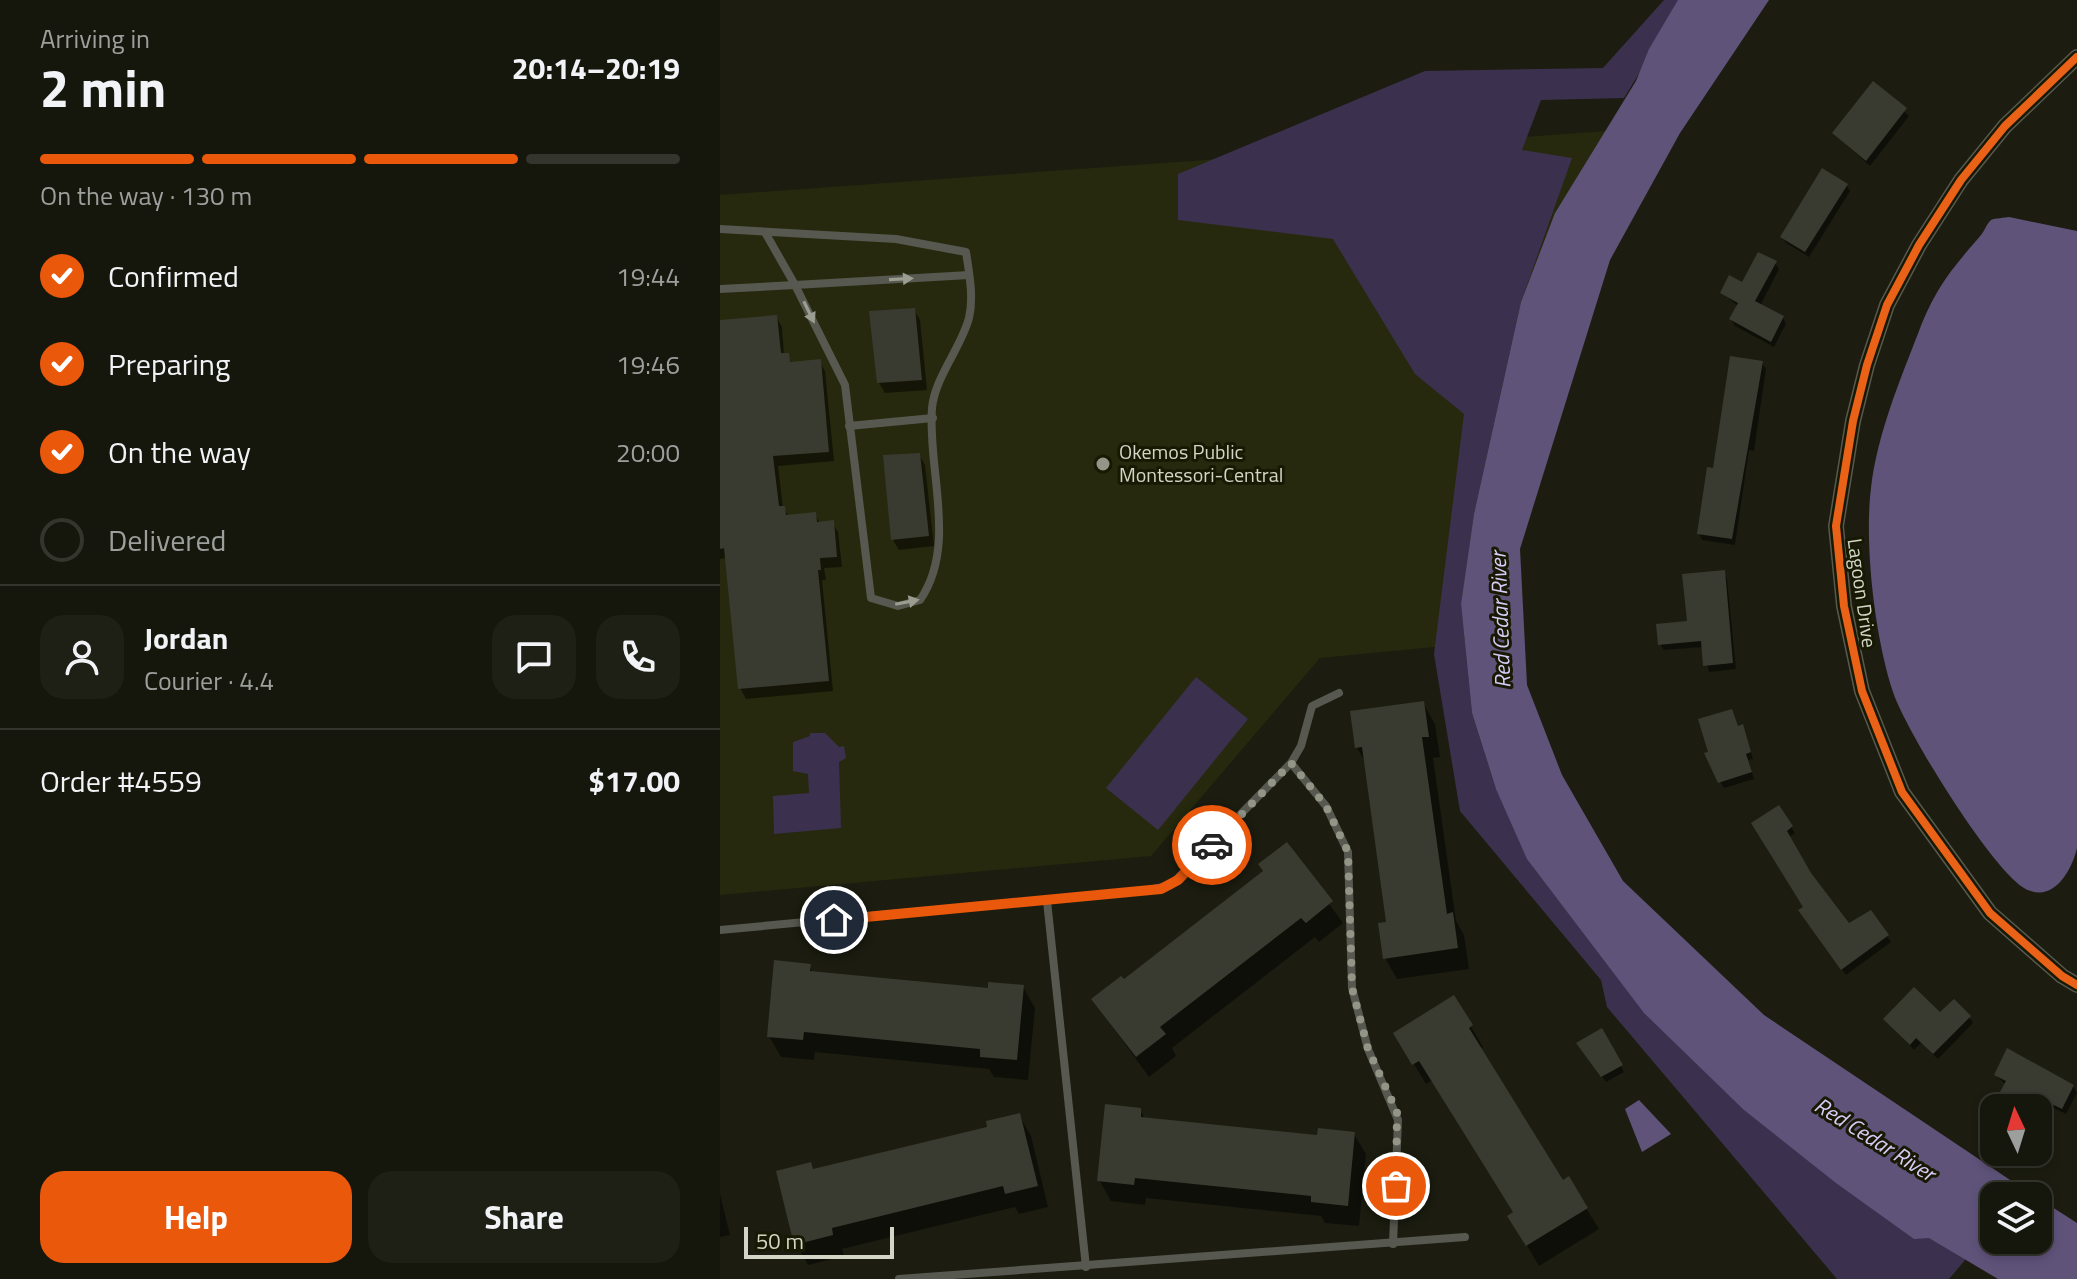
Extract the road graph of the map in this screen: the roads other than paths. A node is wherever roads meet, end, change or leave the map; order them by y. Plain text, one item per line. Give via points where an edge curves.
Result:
1 (2077, 57) edge
2 (720, 229) edge
3 (766, 234) junction
4 (969, 275) junction
5 (795, 285) junction
6 (720, 289) edge
7 (933, 418) junction
8 (849, 426) junction
9 (1339, 693) dead end
10 (1291, 763) junction
11 (1047, 901) junction
12 (720, 930) edge
13 (2077, 985) edge
14 (1465, 1237) dead end
15 (1393, 1244) junction
16 (1086, 1267) junction
17 (899, 1279) edge

1 - 13 street, Lagoon Drive via 2005,126 1961,180 1887,305 1853,421 1836,526 1844,606 1862,691 1902,792 1990,913
2 - 3 lane
3 - 4 lane via 896,239 966,252
3 - 5 lane
5 -> 4 lane
4 - 7 lane via 969,318 932,406
5 - 6 lane
5 -> 8 lane via 845,385
7 - 8 lane
8 -> 7 lane via 871,598 898,606 920,600 926,591 939,541
9 - 10 lane via 1312,706
10 - 11 lane via 1171,885
10 - 15 lane via 1326,806 1348,852 1352,988 1365,1040 1398,1120
11 - 12 lane
11 - 16 lane
14 - 15 lane
15 - 16 lane
16 - 17 lane

